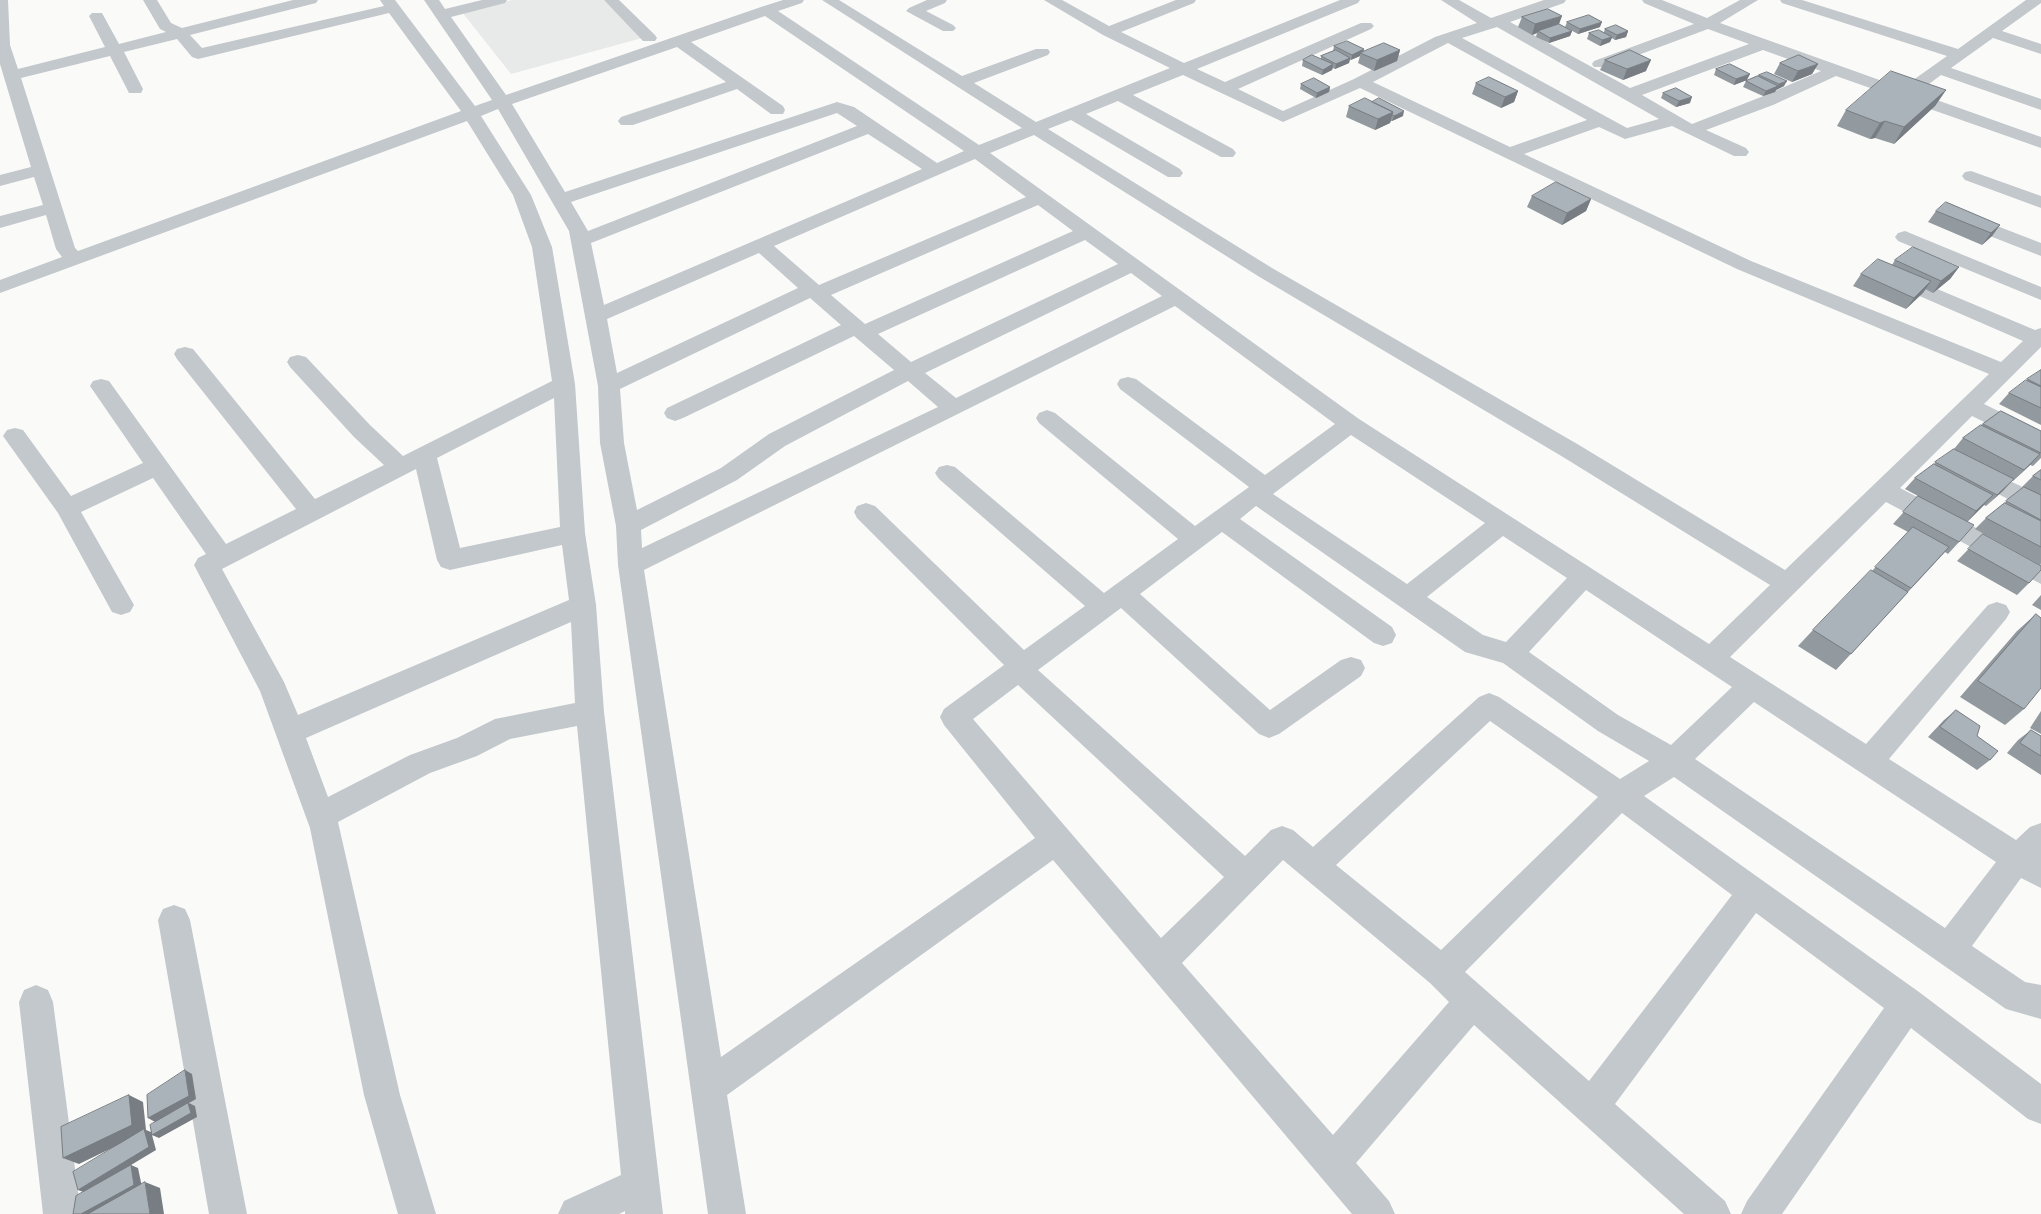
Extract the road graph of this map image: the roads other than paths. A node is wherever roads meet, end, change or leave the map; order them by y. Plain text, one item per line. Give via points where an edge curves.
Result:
1 (0, 0) edge
2 (150, 0) edge
3 (311, 0) edge
4 (500, 0) edge
5 (611, 0) edge
6 (797, 0) edge
7 (829, 0) edge
8 (940, 0) edge
9 (1051, 0) edge
10 (1189, 0) edge
11 (1448, 0) edge
12 (1559, 0) edge
13 (1648, 0) edge
14 (1750, 0) edge
15 (1787, 0) edge
16 (290, 2) edge
17 (1339, 2) edge
18 (390, 4) edge
19 (764, 5) edge
20 (436, 7) edge
21 (2014, 8) edge
22 (2033, 8) edge
23 (97, 16) dead end
24 (1493, 17) junction
25 (1707, 24) junction
26 (1366, 26) dead end
27 (948, 28) dead end
28 (1108, 32) junction
29 (180, 33) junction
30 (1992, 33) junction
31 (649, 38) junction
32 (1450, 38) junction
33 (678, 40) junction
34 (1764, 44) junction
35 (1, 45) edge
36 (2041, 49) edge
37 (113, 50) junction
38 (1042, 52) dead end
39 (1961, 55) junction
40 (1184, 69) junction
41 (1585, 69) junction
42 (1836, 70) junction
43 (1941, 70) junction
44 (11, 76) junction
45 (961, 82) junction
46 (1360, 82) junction
47 (738, 83) junction
48 (135, 89) dead end
49 (1224, 89) junction
50 (1906, 93) junction
51 (1630, 94) junction
52 (1120, 95) junction
53 (498, 96) junction
54 (2041, 105) edge
55 (467, 107) junction
56 (777, 110) dead end
57 (1073, 114) junction
58 (1674, 120) junction
59 (627, 121) dead end
60 (1600, 121) junction
61 (869, 127) junction
62 (1036, 129) junction
63 (1691, 130) junction
64 (2041, 143) edge
65 (977, 152) junction
66 (1740, 152) dead end
67 (1227, 153) dead end
68 (1509, 153) junction
69 (40, 170) junction
70 (936, 170) junction
71 (1174, 173) dead end
72 (1971, 176) dead end
73 (0, 180) edge
74 (1039, 198) junction
75 (561, 199) junction
76 (2041, 202) edge
77 (52, 208) junction
78 (1942, 210) edge
79 (0, 222) edge
80 (1087, 232) junction
81 (1906, 237) dead end
82 (582, 240) junction
83 (761, 245) junction
84 (2041, 250) edge
85 (71, 255) junction
86 (1132, 265) junction
87 (1880, 272) edge
88 (0, 274) edge
89 (0, 287) edge
90 (814, 291) junction
91 (2041, 294) edge
92 (1176, 297) junction
93 (596, 316) junction
94 (859, 330) junction
95 (2036, 346) edge
96 (185, 354) dead end
97 (298, 362) dead end
98 (910, 371) junction
99 (2005, 372) junction
100 (564, 384) junction
101 (1128, 384) dead end
102 (101, 386) dead end
103 (608, 386) junction
104 (1970, 406) junction
105 (954, 408) junction
106 (675, 413) dead end
107 (1047, 418) dead end
108 (1351, 424) junction
109 (15, 436) dead end
110 (2041, 442) edge
111 (1943, 454) junction
112 (425, 455) junction
113 (157, 466) junction
114 (401, 468) junction
115 (947, 473) dead end
116 (1261, 490) junction
117 (1884, 490) junction
118 (2041, 507) edge
119 (67, 508) junction
120 (312, 512) junction
121 (866, 512) dead end
122 (1222, 519) junction
123 (1502, 523) junction
124 (628, 526) junction
125 (573, 533) junction
126 (1195, 539) junction
127 (222, 558) junction
128 (631, 565) junction
129 (2041, 574) edge
130 (1584, 576) junction
131 (1788, 584) junction
132 (1408, 598) junction
133 (1112, 600) junction
134 (121, 605) dead end
135 (583, 606) junction
136 (1997, 612) dead end
137 (1383, 635) dead end
138 (1511, 654) junction
139 (1711, 659) junction
140 (1021, 667) junction
141 (1351, 668) dead end
142 (1752, 686) junction
143 (590, 712) junction
144 (289, 732) junction
145 (1674, 761) junction
146 (1869, 762) junction
147 (1620, 795) junction
148 (321, 816) junction
149 (2041, 836) edge
150 (1055, 841) junction
151 (1314, 866) junction
152 (2029, 867) edge
153 (1245, 876) junction
154 (1753, 892) junction
155 (174, 920) dead end
156 (1948, 951) junction
157 (1161, 961) junction
158 (1442, 972) junction
159 (1472, 1001) junction
160 (36, 1002) dead end
161 (2041, 1002) edge
162 (1907, 1004) junction
163 (709, 1088) junction
164 (1592, 1106) junction
165 (2041, 1106) edge
166 (1333, 1162) junction
167 (642, 1199) edge
168 (62, 1214) edge
169 (228, 1214) edge
170 (417, 1214) edge
171 (577, 1214) edge
172 (727, 1214) edge
173 (1376, 1214) edge
174 (1712, 1214) edge
175 (1760, 1214) edge

1 - 35 street
2 - 29 street via 165,26
3 - 16 street
4 - 20 street
5 - 31 street
6 - 19 street
7 - 45 street
8 - 27 street via 914,11
9 - 28 street
10 - 28 street
11 - 24 street via 1474,14
12 - 24 street
13 - 25 street
14 - 25 street
15 - 39 street
16 - 29 street via 230,13
17 - 40 street
18 - 29 street via 198,54
18 - 55 street
19 - 31 street
19 - 33 street
19 - 65 street
20 - 53 street
21 - 22 street
21 - 30 street
23 - 37 street
24 - 32 street
24 - 41 street
25 - 34 street
25 - 41 street
26 - 49 street
28 - 40 street
29 - 37 street
30 - 36 street
30 - 39 street
31 - 53 street
32 - 46 street
32 - 60 street
33 - 47 street
33 - 53 street
34 - 42 street
34 - 51 street
35 - 44 street
37 - 44 street
37 - 48 street
38 - 45 street
39 - 43 street
40 - 49 street
40 - 52 street
41 - 51 street
42 - 50 street
42 - 63 street via 1768,101
43 - 50 street
43 - 54 street
44 - 69 street
45 - 62 street
46 - 49 street via 1283,117
46 - 68 street
47 - 56 street
47 - 59 street
50 - 64 street
51 - 58 street
52 - 57 street
52 - 67 street
53 - 55 street
53 - 75 street
55 - 85 street
55 - 100 street via 522,195 542,247
57 - 62 street
57 - 71 street
58 - 60 street via 1625,134
58 - 63 street
60 - 68 street
61 - 70 street
61 - 75 street via 843,108 830,108
61 - 82 street
62 - 65 street
62 - 131 street via 1265,272 1571,451
63 - 66 street
65 - 70 street
65 - 74 street
68 - 99 street via 1744,265
69 - 73 street
69 - 77 street
70 - 83 street
72 - 76 street
74 - 80 street
74 - 90 street
75 - 82 street
77 - 79 street
77 - 85 street
78 - 84 street
80 - 86 street
80 - 94 street
81 - 91 street
82 - 93 street
83 - 90 street
83 - 93 street
85 - 88 street
85 - 89 street
86 - 92 street
86 - 98 street
87 - 95 street
90 - 94 street
90 - 103 street
92 - 105 street
92 - 108 street
93 - 103 street
94 - 98 street
94 - 106 street
95 - 99 street
96 - 120 street
97 - 114 street
98 - 105 street
98 - 124 street via 777,440 729,474
99 - 104 street
100 - 112 street
100 - 125 street
101 - 116 street
102 - 113 street
103 - 124 street via 612,443
104 - 110 street
104 - 111 street
105 - 128 street
107 - 126 street
108 - 116 street
108 - 123 street
109 - 119 street
111 - 117 street
111 - 118 street
112 - 114 street
112 - 125 street via 450,560
113 - 119 street
113 - 127 street
114 - 120 street
115 - 133 street
116 - 122 street
116 - 132 street
117 - 129 street
117 - 131 street
119 - 134 street
120 - 127 street
121 - 140 street
122 - 126 street
122 - 137 street
123 - 130 street
123 - 132 street
124 - 128 street
125 - 135 street
126 - 133 street
127 - 144 street via 207,565 274,690
128 - 163 street
130 - 138 street
130 - 139 street
131 - 139 street
132 - 138 street via 1475,644
133 - 140 street
133 - 141 street via 1269,726
135 - 143 street
135 - 144 street
136 - 146 street
138 - 145 street via 1608,723
139 - 142 street
140 - 150 street via 954,717
140 - 153 street
142 - 145 street
142 - 146 street
143 - 148 street via 506,728 420,764
143 - 167 street
144 - 148 street
145 - 147 street
145 - 156 street
146 - 152 street
147 - 151 street via 1489,705
147 - 154 street
147 - 158 street
148 - 170 street via 382,1095
149 - 152 street
150 - 157 street
150 - 163 street
151 - 153 street via 1282,840
151 - 158 street
152 - 156 street
153 - 157 street
154 - 162 street
154 - 164 street
155 - 169 street
156 - 161 street via 2018,997
157 - 166 street
158 - 159 street
159 - 164 street
159 - 166 street
160 - 168 street
162 - 165 street
162 - 175 street
163 - 172 street
164 - 174 street
166 - 173 street
167 - 171 street

